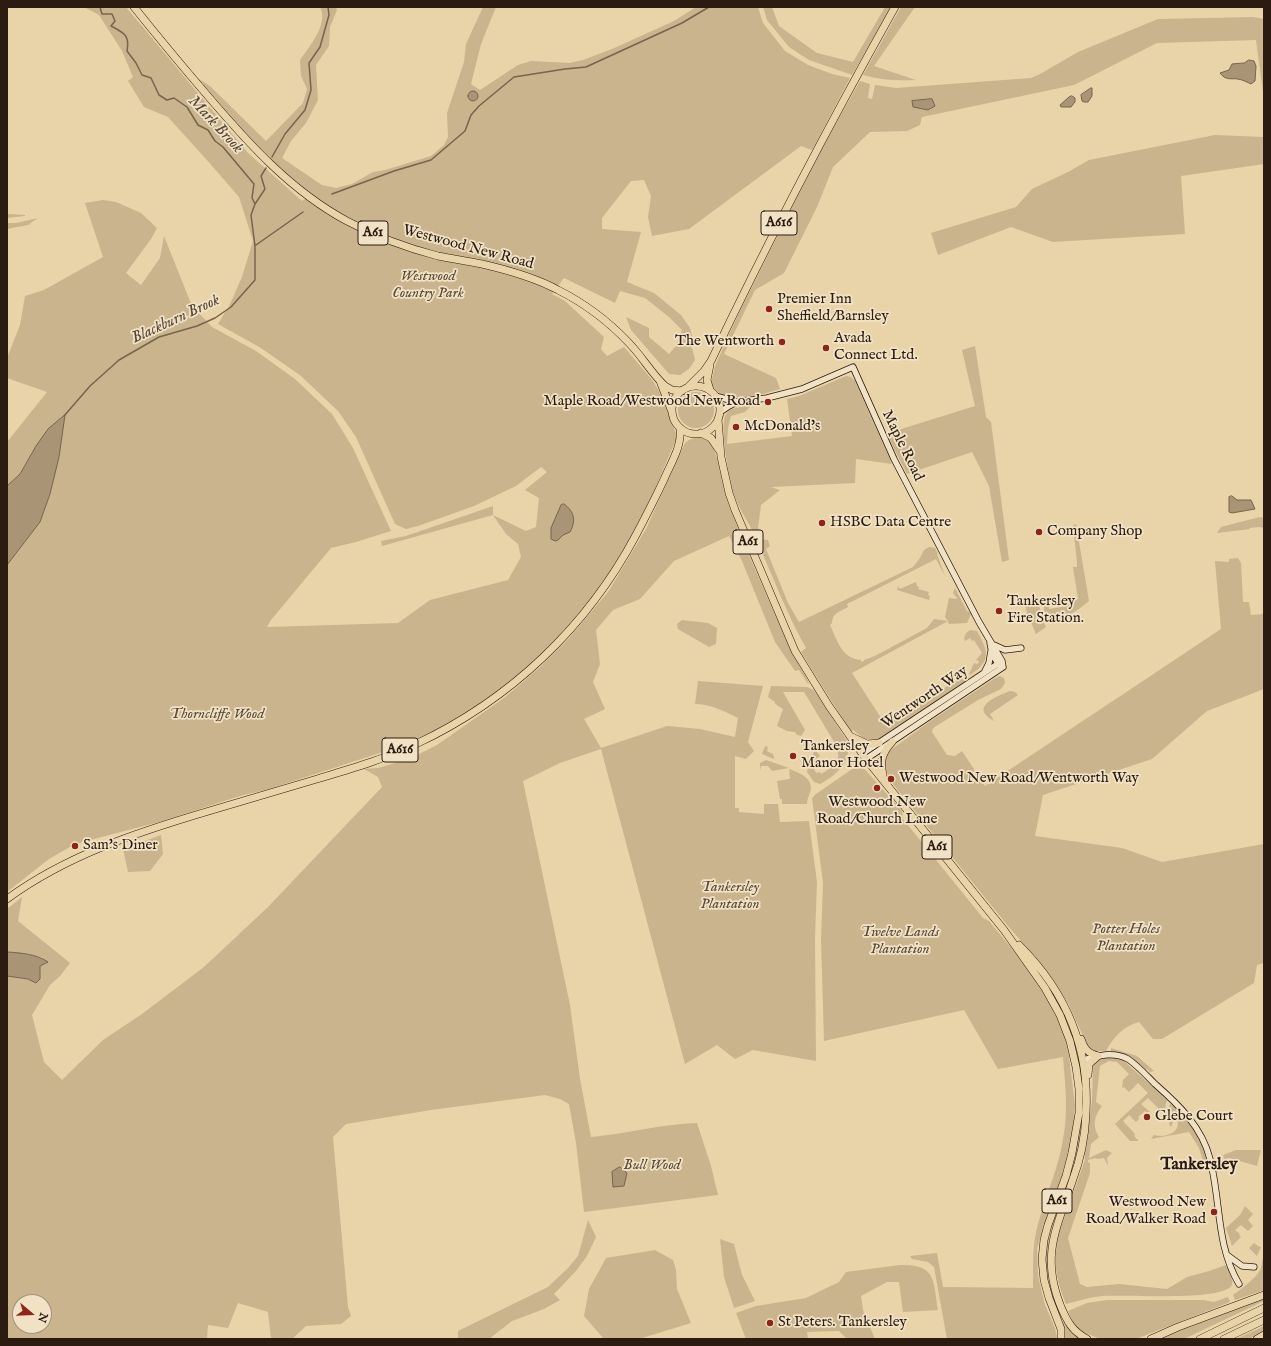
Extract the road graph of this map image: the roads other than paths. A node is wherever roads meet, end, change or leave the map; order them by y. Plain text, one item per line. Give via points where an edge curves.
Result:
1 (134, 7) edge
2 (895, 7) edge
3 (710, 360) junction
4 (660, 381) junction
5 (685, 389) junction
6 (710, 390) junction
7 (716, 396) junction
8 (737, 402) junction
9 (673, 414) junction
10 (719, 416) junction
11 (680, 428) junction
12 (701, 433) junction
13 (693, 434) junction
14 (678, 448) junction
15 (720, 450) junction
16 (990, 642) junction
17 (1021, 648) dead end
18 (991, 651) junction
19 (1001, 664) junction
20 (984, 673) junction
21 (849, 737) junction
22 (892, 742) junction
23 (879, 743) junction
24 (864, 757) junction
25 (884, 782) junction
26 (7, 899) edge
27 (1004, 930) junction
28 (1070, 1020) junction
29 (1098, 1056) junction
30 (1074, 1057) junction
31 (1083, 1060) junction
32 (1086, 1101) junction
33 (1079, 1103) junction
34 (1227, 1255) junction
35 (1254, 1267) dead end
36 (1239, 1284) dead end
37 (1264, 1295) edge
38 (1264, 1308) edge
39 (1264, 1320) edge
40 (1264, 1335) edge
41 (1061, 1339) edge
42 (1086, 1339) edge
43 (1151, 1339) edge
44 (1200, 1339) edge
45 (1224, 1339) edge
46 (1256, 1339) edge

1 - 4 highway, Westwood New Road / A61 via 252,146 310,198 348,222 388,239 438,256 501,268 559,290 613,327 629,342
2 - 3 highway, A616 via 795,192
3 - 5 highway, A616 via 704,371
3 - 6 highway, A616 via 707,380
4 - 5 highway, Westwood New Road / A61 via 676,391
4 - 9 highway, Westwood New Road / A61
5 - 6 highway via 695,386
5 - 9 highway via 674,401
6 - 7 highway
7 - 8 street, Maple Road
7 - 10 highway via 720,406
8 - 10 street, Maple Road
8 - 16 street, Maple Road via 802,389 853,367 894,459
9 - 11 highway
10 - 12 highway via 711,428
10 - 15 highway, A61
11 - 13 highway
11 - 14 highway, A616
12 - 13 highway
12 - 15 highway via 711,438
13 - 14 highway, A616
14 - 26 highway, A616 via 625,556 602,591 570,631 544,657 518,681 480,708 414,745 367,763 115,841 72,860
15 - 21 highway, A61 via 734,510 780,619 795,651
16 - 17 street via 1005,650
16 - 18 street, Maple Road
16 - 19 street, Maple Road
18 - 19 street, Maple Road
18 - 20 street
19 - 20 street, Wentworth Way
19 - 22 street, Wentworth Way
20 - 23 street, Wentworth Way
21 - 23 highway via 863,743
21 - 24 highway, A61
22 - 24 street, Wentworth Way
22 - 25 highway via 882,756
23 - 24 street, Wentworth Way
24 - 25 highway, A61
25 - 27 highway, A61
27 - 28 highway, A61 via 1045,974 1063,1002
27 - 30 highway, A61 via 1054,1003 1065,1026
28 - 29 highway via 1078,1029 1087,1052
28 - 31 highway, A61
29 - 31 street
29 - 32 highway via 1089,1064
29 - 34 street via 1114,1054 1131,1061 1177,1104 1196,1126 1210,1159
30 - 31 highway
30 - 33 highway, A61
31 - 32 highway, A61
31 - 33 highway via 1079,1064 1082,1093
32 - 42 highway, A61 via 1081,1151 1056,1226 1052,1244 1051,1272 1056,1295 1066,1320
33 - 41 highway, A61 via 1072,1154 1044,1240 1043,1269 1049,1298 1061,1329
34 - 35 street via 1242,1266
34 - 36 street
37 - 43 highway
38 - 44 highway
39 - 45 highway
40 - 46 highway

